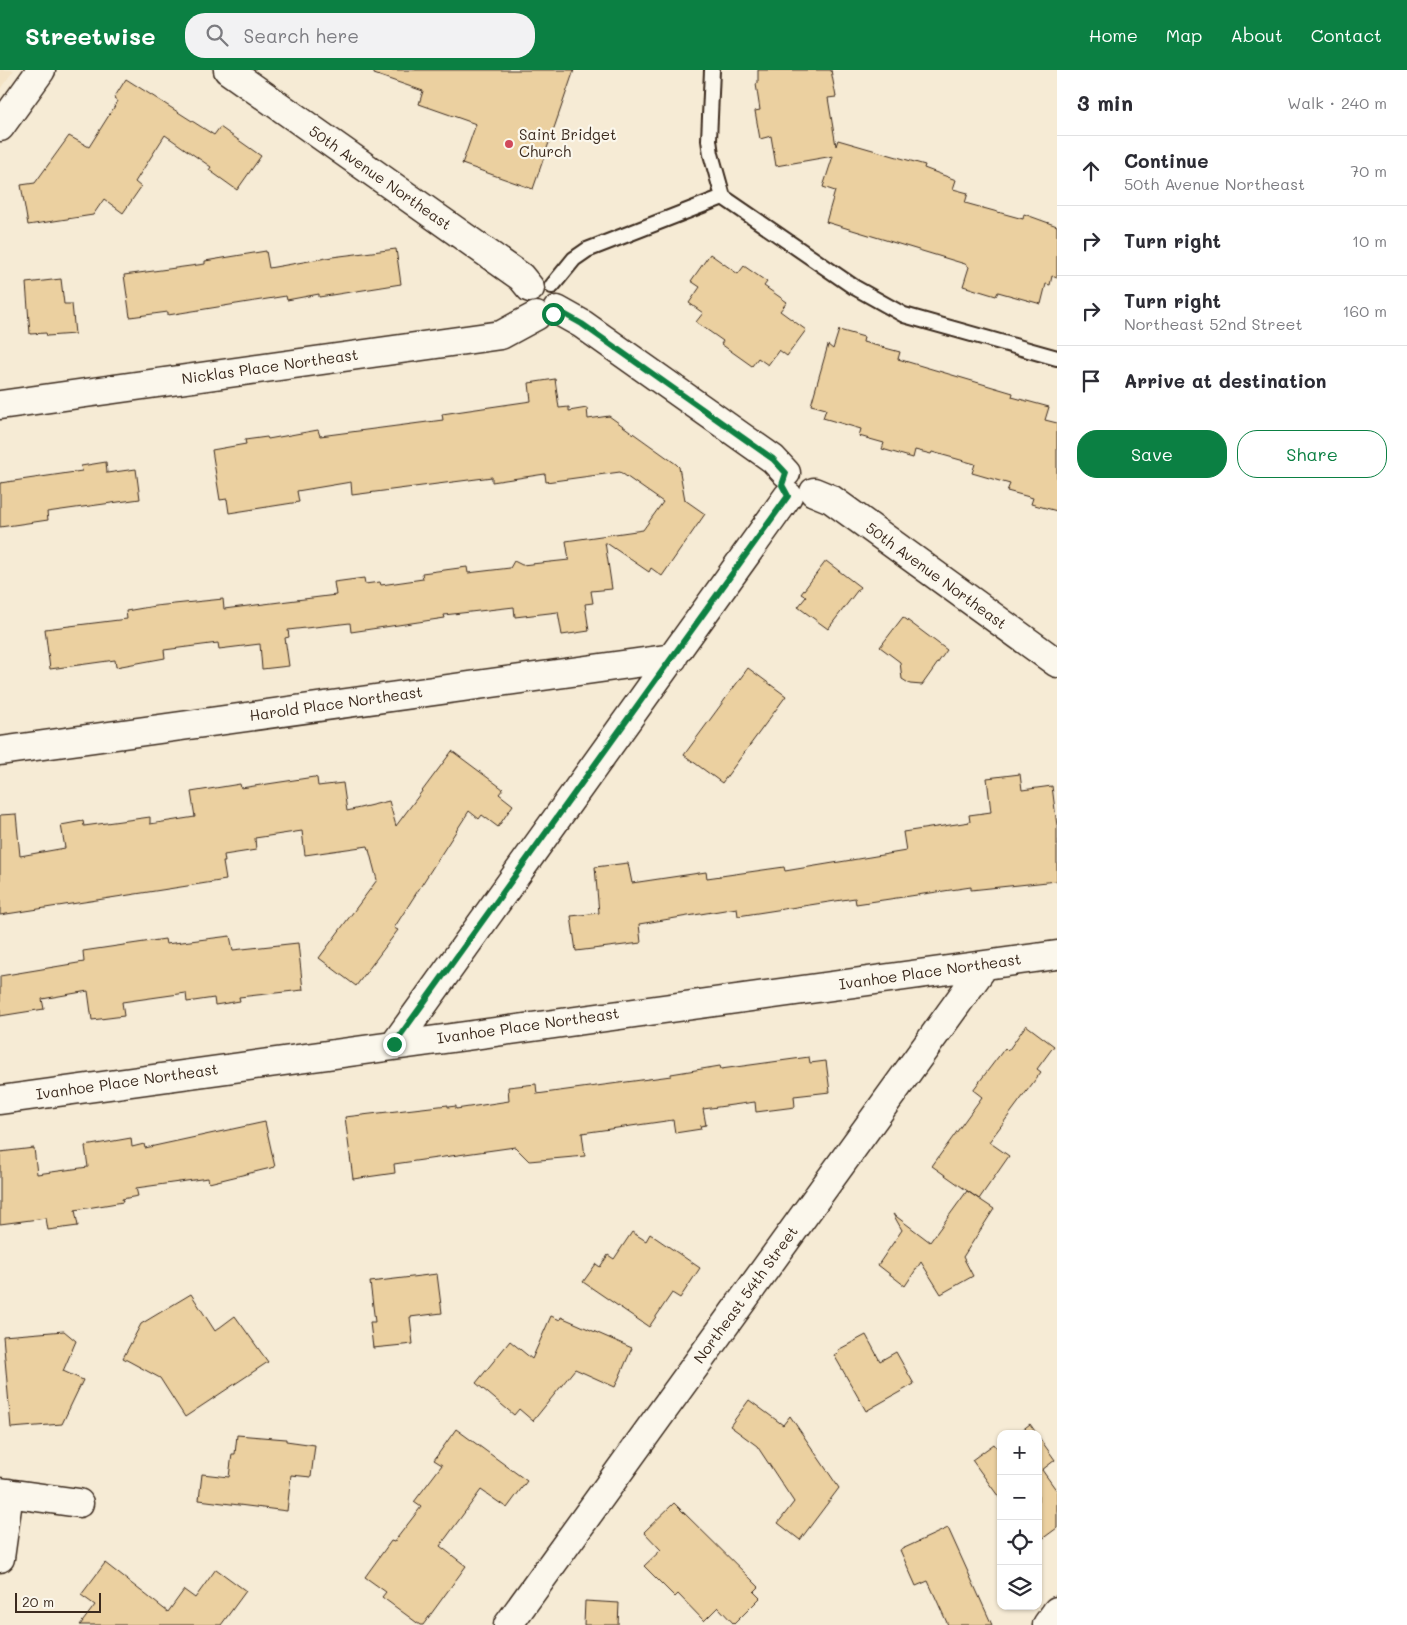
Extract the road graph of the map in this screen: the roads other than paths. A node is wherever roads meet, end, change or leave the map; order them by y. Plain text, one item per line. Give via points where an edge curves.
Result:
1 (42, 70) edge
2 (228, 70) edge
3 (712, 70) edge
4 (0, 127) edge
5 (723, 197) junction
6 (544, 300) junction
7 (1057, 358) edge
8 (0, 405) edge
9 (796, 487) junction
10 (673, 658) junction
11 (1057, 663) edge
12 (0, 751) edge
13 (1057, 955) edge
14 (985, 965) junction
15 (394, 1044) junction
16 (0, 1100) edge
17 (4, 1493) edge
18 (79, 1503) dead end
19 (0, 1558) edge
20 (1057, 1611) edge
21 (508, 1625) edge
22 (1047, 1625) edge

1 - 4 street
2 - 6 street, 50th Avenue Northeast via 521,277
3 - 5 lane via 709,140
5 - 6 lane via 587,250 574,259
5 - 7 lane via 854,287 904,314
6 - 8 street, Nicklas Place Northeast via 501,334
6 - 9 street, 50th Avenue Northeast via 773,459
9 - 10 street
9 - 11 street, 50th Avenue Northeast via 831,499
10 - 12 street, Harold Place Northeast
10 - 15 street
13 - 14 street, Ivanhoe Place Northeast
14 - 15 street, Ivanhoe Place Northeast
14 - 21 street, Northeast 54th Street
15 - 16 street, Ivanhoe Place Northeast
17 - 18 street
17 - 19 street
20 - 22 street

